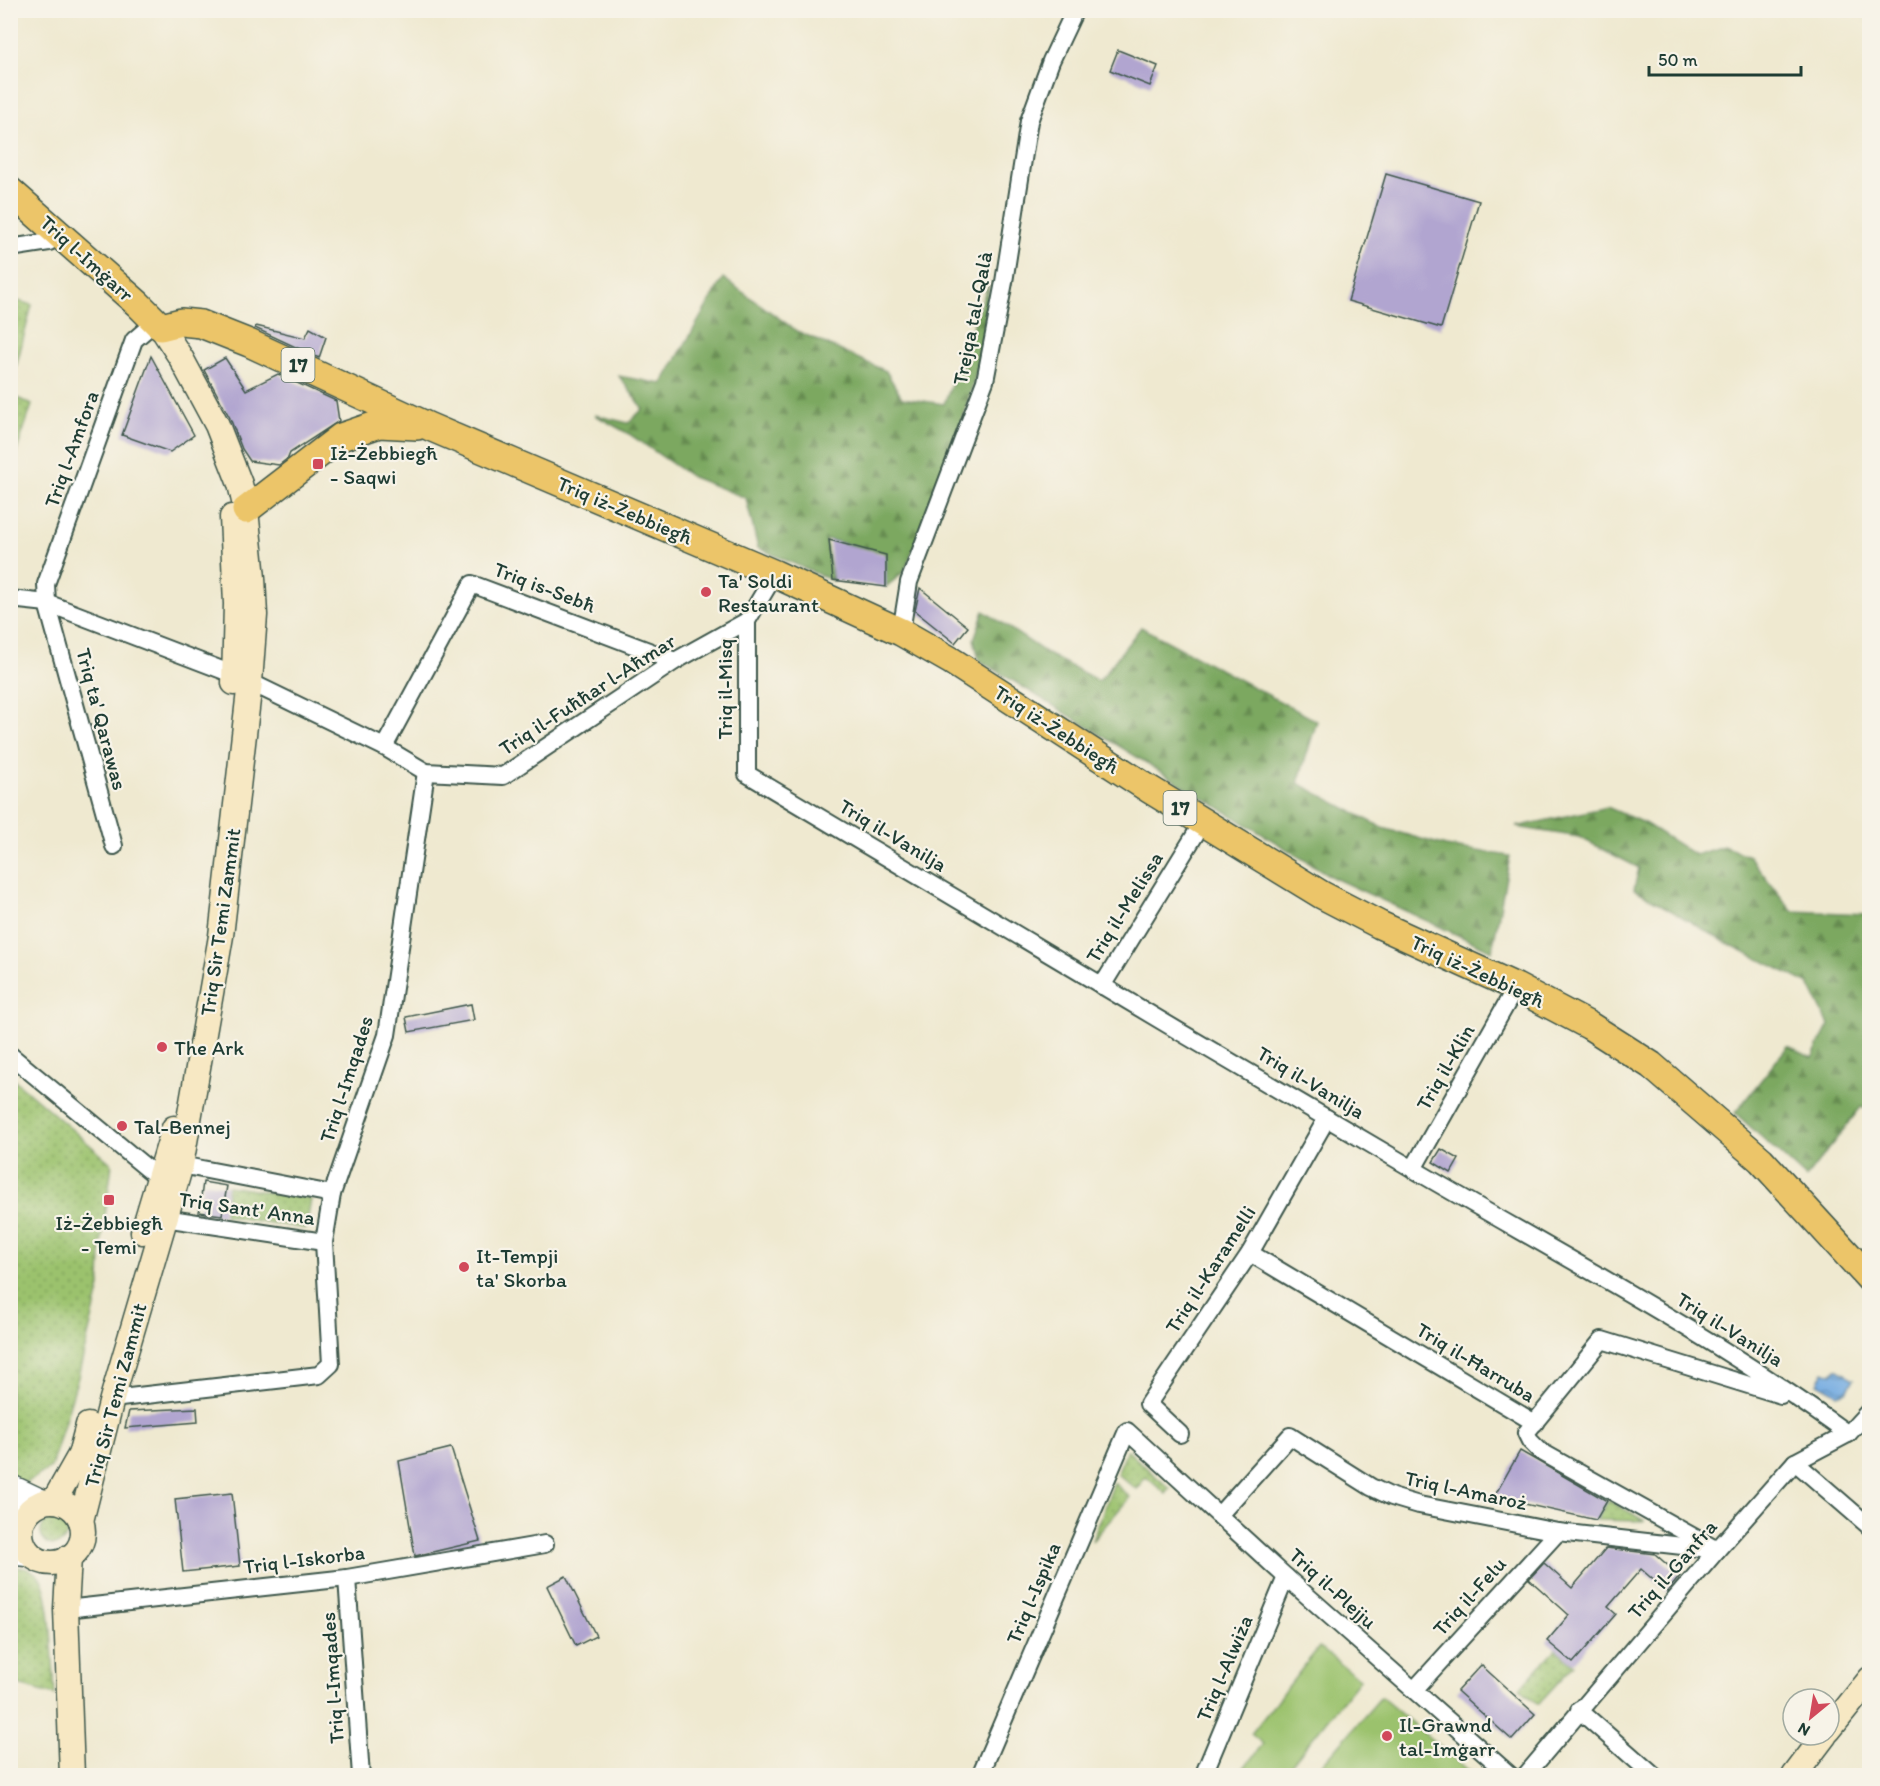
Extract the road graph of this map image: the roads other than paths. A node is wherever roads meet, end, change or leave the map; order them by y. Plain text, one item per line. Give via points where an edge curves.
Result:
1 (1075, 10) edge
2 (10, 191) edge
3 (10, 209) edge
4 (49, 242) junction
5 (10, 248) edge
6 (154, 328) junction
7 (340, 384) junction
8 (430, 427) junction
9 (341, 437) junction
10 (246, 510) junction
11 (775, 574) junction
12 (10, 599) edge
13 (48, 603) junction
14 (747, 621) junction
15 (901, 632) junction
16 (675, 661) junction
17 (242, 679) junction
18 (384, 747) junction
19 (426, 772) junction
20 (747, 774) joint
21 (1203, 822) junction
22 (114, 846) dead end
23 (1102, 986) junction
24 (1516, 987) junction
25 (10, 1055) edge
26 (1327, 1118) junction
27 (1413, 1169) junction
28 (172, 1176) junction
29 (332, 1194) junction
30 (164, 1218) junction
31 (324, 1242) junction
32 (1250, 1253) junction
33 (1869, 1279) edge
34 (112, 1398) junction
35 (1803, 1401) junction
36 (1869, 1410) edge
37 (1535, 1423) junction
38 (1127, 1431) joint
39 (1180, 1434) dead end
40 (1848, 1434) junction
41 (1795, 1462) junction
42 (10, 1485) edge
43 (49, 1501) junction
44 (1220, 1514) junction
45 (17, 1519) edge
46 (81, 1521) junction
47 (1869, 1527) edge
48 (1558, 1532) junction
49 (545, 1544) dead end
50 (1717, 1550) junction
51 (69, 1557) junction
52 (29, 1558) edge
53 (1286, 1577) junction
54 (347, 1578) junction
55 (66, 1609) junction
56 (1869, 1679) edge
57 (1414, 1690) junction
58 (1579, 1710) junction
59 (1841, 1715) edge
60 (1816, 1747) edge
61 (982, 1774) edge
62 (72, 1776) edge
63 (361, 1776) edge
64 (1203, 1776) edge
65 (1511, 1776) edge
66 (1525, 1776) edge
67 (1654, 1776) edge
68 (1794, 1776) edge

1 - 15 street, Trejqa tal-Qalà via 1029,121 985,381 909,582
2 - 6 main road, Triq l-Imġarr via 138,303
3 - 4 main road, Triq l-Imġarr
4 - 5 street
4 - 6 main road, Triq l-Imġarr
6 - 7 main road, Triq iż-Żebbiegħ / 17 via 181,322 201,324
6 - 10 main road, Triq Sir Temi Zammit via 181,358 217,425
6 - 13 street, Triq l-Amfora via 134,340 46,584
6 - 17 main road, Triq Sir Temi Zammit via 190,393 220,462 232,512
7 - 8 main road, Triq iż-Żebbiegħ / 17
7 - 9 main road via 349,398 352,414
8 - 9 main road, 17 via 379,424
8 - 11 main road, Triq iż-Żebbiegħ / 17
9 - 10 main road, 17
10 - 17 main road, Triq Sir Temi Zammit via 255,615
11 - 14 street, Triq il-Misq
11 - 15 main road, Triq iż-Żebbiegħ / 17
12 - 13 street, Triq il-Fuħħar l-Aħmar
13 - 17 street, Triq il-Fuħħar l-Aħmar
13 - 22 street, Triq ta' Qarawas
14 - 16 street, Triq il-Fuħħar l-Aħmar
14 - 20 street, Triq il-Misq
15 - 21 main road, Triq iż-Żebbiegħ / 17
16 - 18 street, Triq is-Sebħ via 472,584
16 - 19 street, Triq il-Fuħħar l-Aħmar via 502,776
17 - 18 street, Triq il-Fuħħar l-Aħmar
17 - 28 main road, Triq Sir Temi Zammit via 221,936
18 - 19 street, Triq il-Fuħħar l-Aħmar
19 - 29 street, Triq l-Imqades via 387,1035
20 - 23 street, Triq il-Vanilja
21 - 23 street, Triq il-Melissa
21 - 24 main road, Triq iż-Żebbiegħ / 17 via 1322,895
23 - 26 street, Triq il-Vanilja
24 - 27 street, Triq il-Klin
24 - 33 main road, Triq iż-Żebbiegħ / 17 via 1652,1065 1761,1160
25 - 28 street, Triq Sant' Anna
26 - 27 street, Triq il-Vanilja
26 - 32 street, Triq il-Karamelli
27 - 35 street, Triq il-Vanilja via 1623,1290
28 - 29 street, Triq Sant' Anna
28 - 30 main road, Triq Sir Temi Zammit
28 - 43 main road, Triq Sir Temi Zammit via 80,1455
29 - 31 street, Triq l-Imqades
30 - 31 street, Triq Sant' Anna
30 - 34 main road, Triq Sir Temi Zammit
31 - 34 street, Triq l-Imqades via 331,1365 319,1375
32 - 37 street, Triq il-Ħarruba
32 - 39 street, Triq il-Karamelli via 1148,1404
34 - 46 main road, Triq Sir Temi Zammit
35 - 37 street via 1602,1340
35 - 40 street, Triq il-Vanilja
36 - 40 street, Triq il-Ganfra
37 - 50 street, Triq il-Ħarruba via 1526,1433 1540,1451
38 - 44 street, Triq il-Plejju
38 - 61 street, Triq l-Ispika
40 - 41 street, Triq il-Ganfra
41 - 47 street
41 - 50 street, Triq il-Ganfra
42 - 43 street
43 - 45 main road
43 - 46 main road via 64,1503
44 - 48 street, Triq l-Amaroż via 1290,1436 1392,1497
44 - 53 street, Triq il-Plejju
45 - 52 main road
46 - 51 main road via 81,1542
48 - 50 street, Triq l-Amaroż
48 - 57 street, Triq il-Felu
49 - 54 street, Triq l-Iskorba
50 - 58 street, Triq il-Ganfra
51 - 52 main road via 61,1561
51 - 55 main road
52 - 55 main road
53 - 57 street, Triq il-Plejju
53 - 64 street, Triq l-Alwiża
54 - 55 street, Triq l-Iskorba
54 - 63 street, Triq l-Imqades
55 - 62 main road
56 - 59 main road
57 - 65 street, Triq il-Plejju
58 - 66 street, Triq il-Ganfra
58 - 67 street
60 - 68 main road

